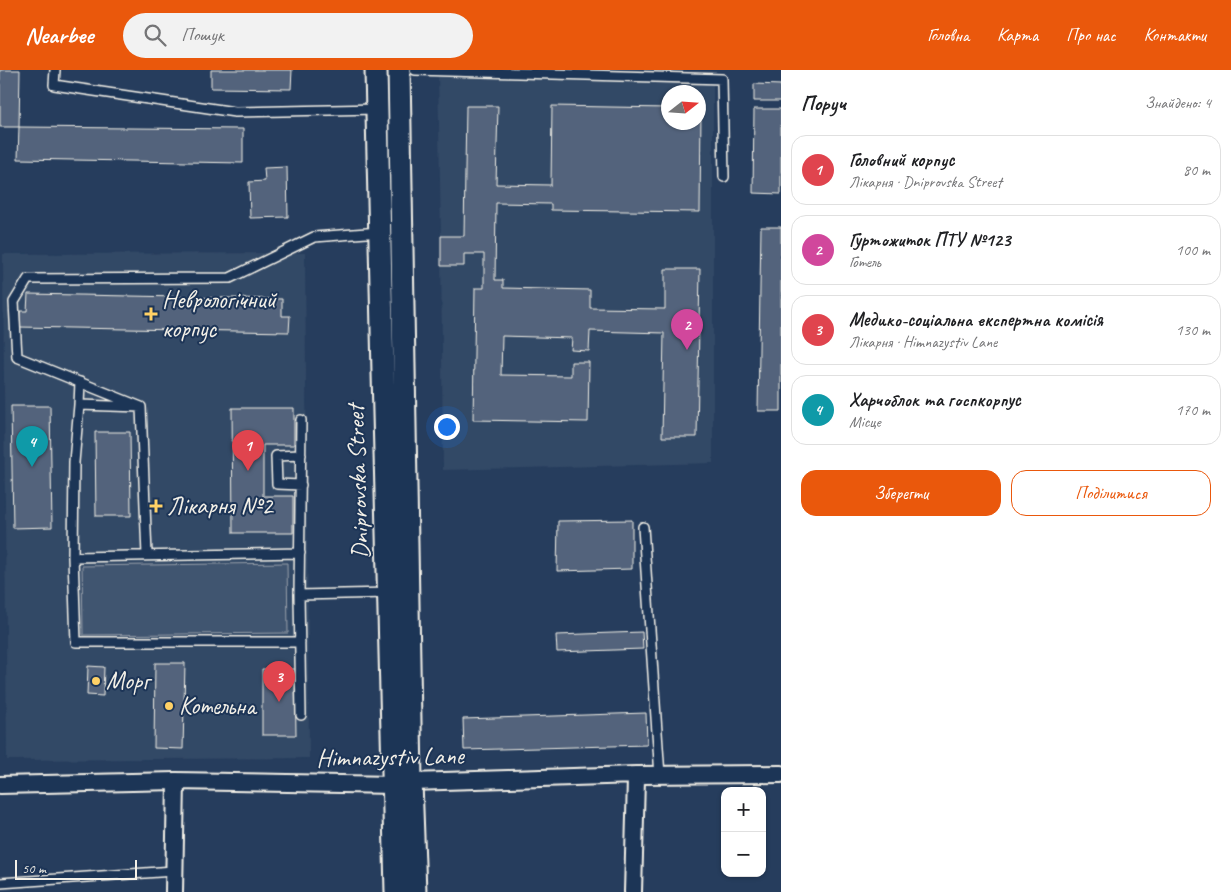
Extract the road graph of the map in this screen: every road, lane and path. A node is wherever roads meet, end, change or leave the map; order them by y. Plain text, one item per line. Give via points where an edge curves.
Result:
1 (55, 70) edge
2 (376, 70) edge
3 (399, 70) edge
4 (415, 70) edge
5 (388, 109) junction
6 (724, 177) dead end
7 (391, 232) junction
8 (80, 382) junction
9 (79, 406) junction
10 (142, 407) junction
11 (301, 420) dead end
12 (301, 455) junction
13 (301, 484) junction
14 (643, 527) dead end
15 (300, 552) junction
16 (147, 555) junction
17 (73, 557) junction
18 (399, 593) junction
19 (300, 595) junction
20 (300, 642) junction
21 (301, 715) dead end
22 (781, 774) edge
23 (660, 776) junction
24 (636, 779) dead end
25 (176, 781) junction
26 (403, 783) junction
27 (0, 785) edge
28 (174, 871) junction
29 (0, 883) edge
30 (174, 892) edge
31 (396, 892) edge
32 (415, 892) edge
33 (633, 892) edge

1 - 5 lane via 54,85 235,112
2 - 5 street, Dniprovska Street
3 - 5 street, Dniprovska Street
4 - 6 lane via 722,79
5 - 7 street, Dniprovska Street
7 - 8 lane via 314,237 230,278 28,280 14,302 17,357
7 - 18 street, Dniprovska Street
8 - 9 lane
8 - 10 lane
9 - 10 lane
9 - 17 lane via 74,462
10 - 16 lane
11 - 12 lane
12 - 13 lane
12 - 13 lane via 276,456 277,484
13 - 15 lane
14 - 23 lane
15 - 16 lane
15 - 19 lane
16 - 17 lane
17 - 20 lane via 76,642
18 - 19 lane
18 - 26 street, Dniprovska Street
19 - 20 lane
20 - 21 lane
22 - 23 street, Himnazystiv Lane
23 - 26 street, Himnazystiv Lane
24 - 33 street
25 - 26 street, Himnazystiv Lane
25 - 27 street, Himnazystiv Lane
25 - 28 street
26 - 31 street, Dniprovska Street
26 - 32 street, Dniprovska Street
28 - 29 lane
28 - 30 street

